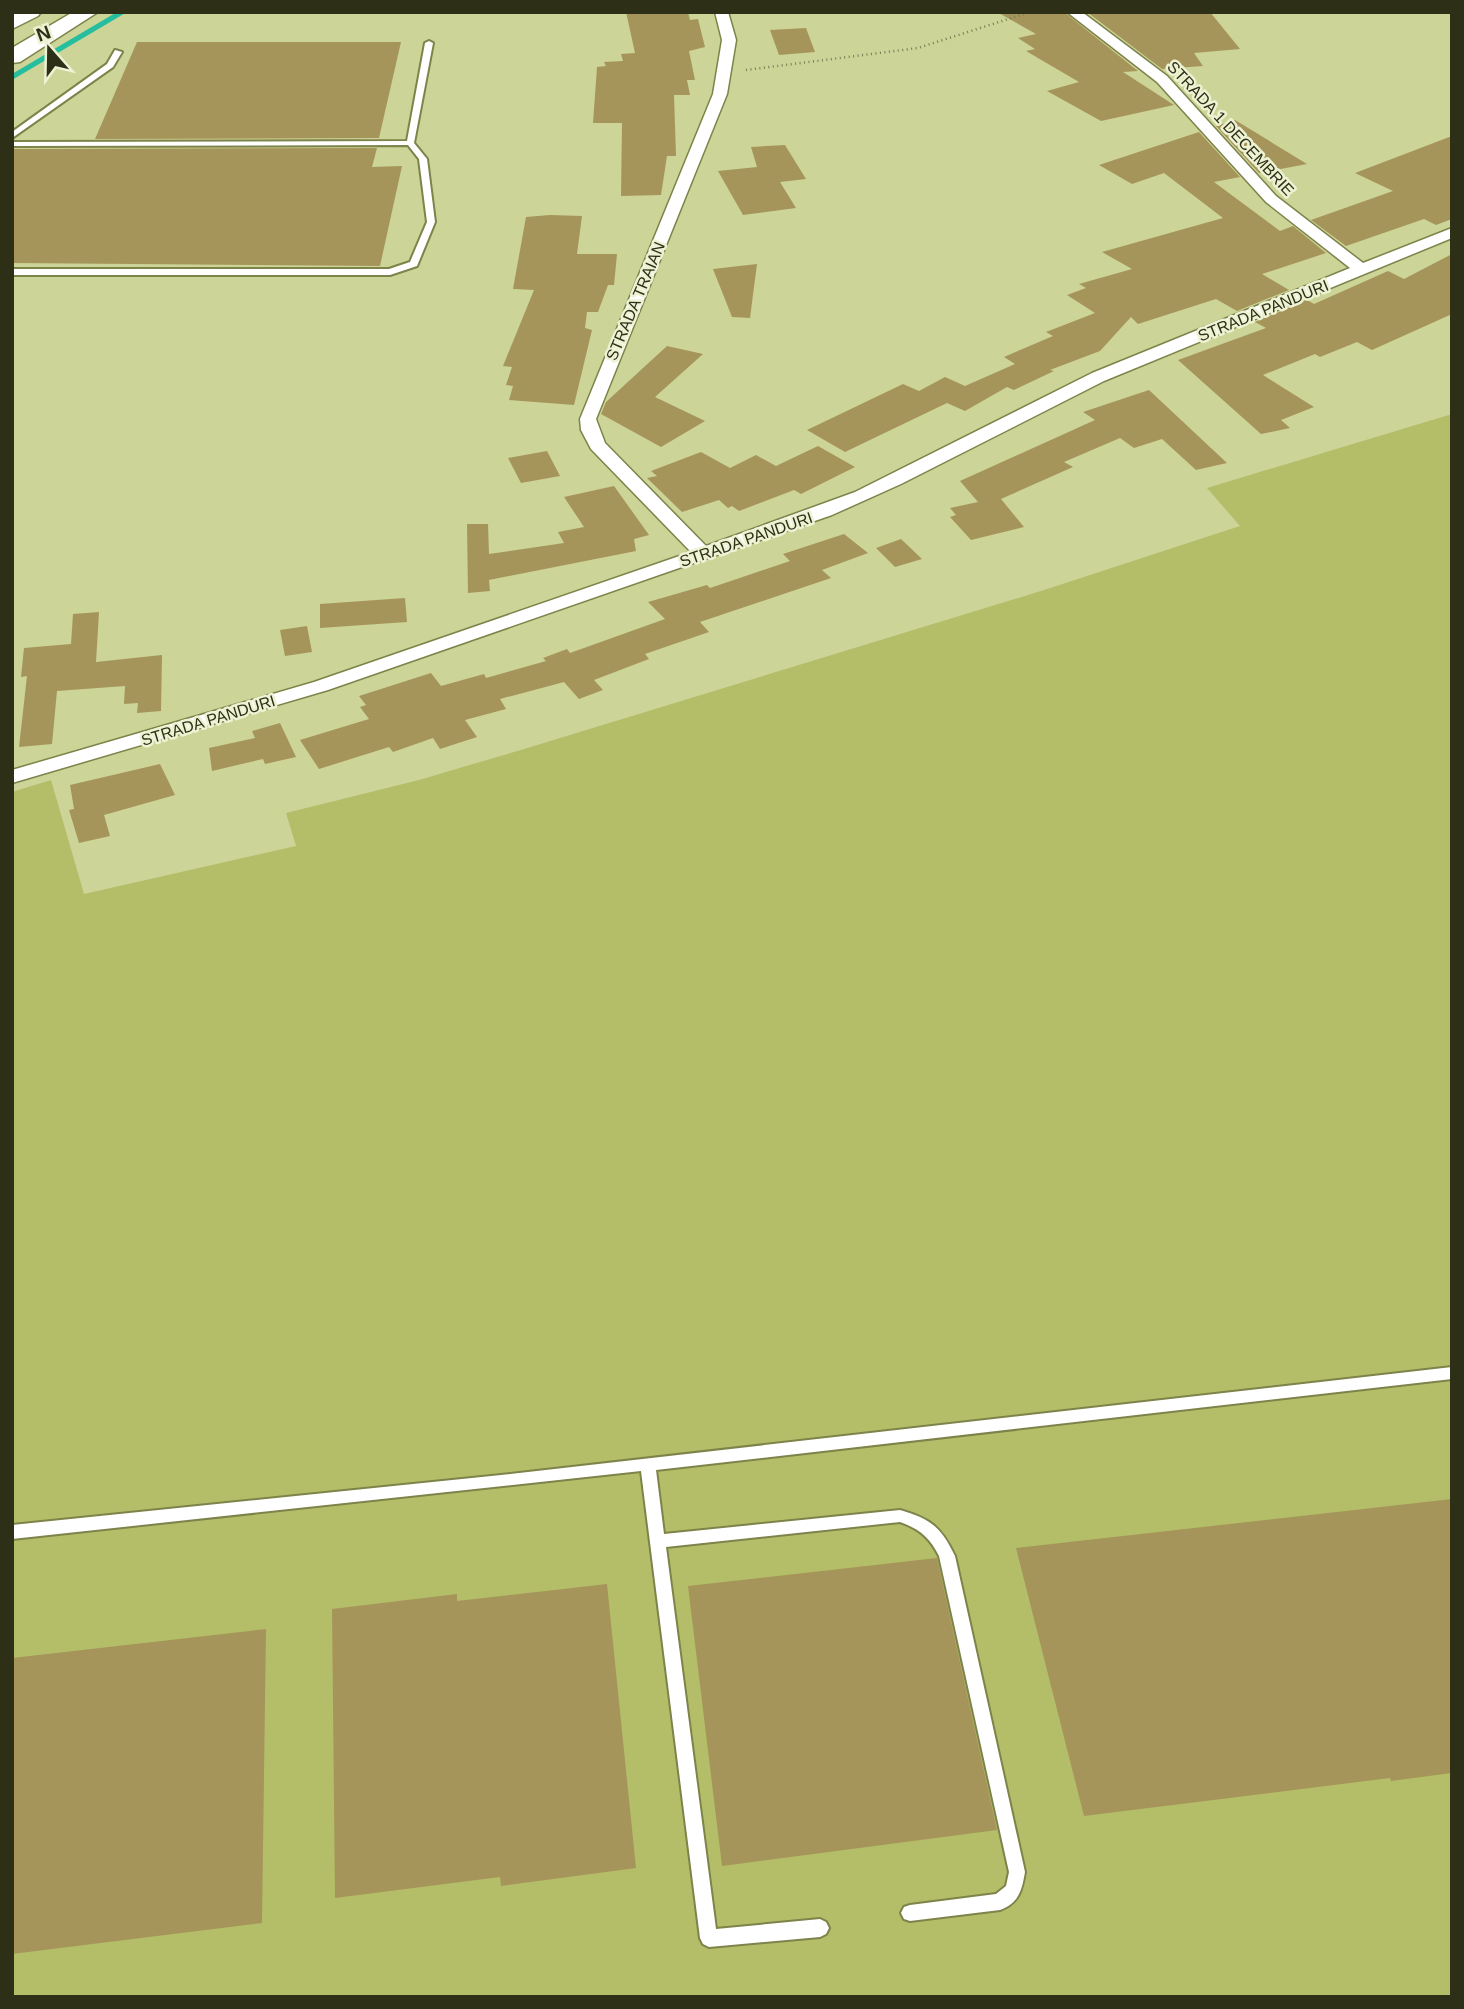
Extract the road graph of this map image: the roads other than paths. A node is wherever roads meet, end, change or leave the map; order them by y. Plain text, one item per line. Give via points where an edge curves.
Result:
1 (31, 12) edge
2 (88, 12) edge
3 (720, 12) edge
4 (1073, 12) edge
5 (12, 23) edge
6 (429, 43) dead end
7 (118, 52) dead end
8 (12, 57) edge
9 (12, 136) edge
10 (410, 143) junction
11 (12, 144) edge
12 (1452, 232) edge
13 (1362, 269) junction
14 (12, 272) edge
15 (703, 554) junction
16 (12, 777) edge
17 (1452, 1373) edge
18 (648, 1465) junction
19 (12, 1532) edge
20 (657, 1541) junction
21 (910, 1913) dead end
22 (820, 1928) dead end

1 - 5 main road
2 - 8 main road
3 - 15 street, STRADA TRAIAN via 729,40 713,118 588,419 597,445
4 - 13 street, STRADA 1 DECEMBRIE via 1162,79 1271,199
6 - 10 lane
7 - 9 lane via 110,65
10 - 11 lane
10 - 14 lane via 423,159 431,222 414,264 401,270
12 - 13 street, STRADA PANDURI
13 - 15 street, STRADA PANDURI via 1101,376 866,495
15 - 16 street, STRADA PANDURI via 321,686
17 - 18 lane
18 - 19 lane
18 - 20 lane
20 - 21 lane via 900,1516 924,1523 938,1537 947,1556 1017,1872 1014,1890 1000,1902
20 - 22 lane via 709,1938

